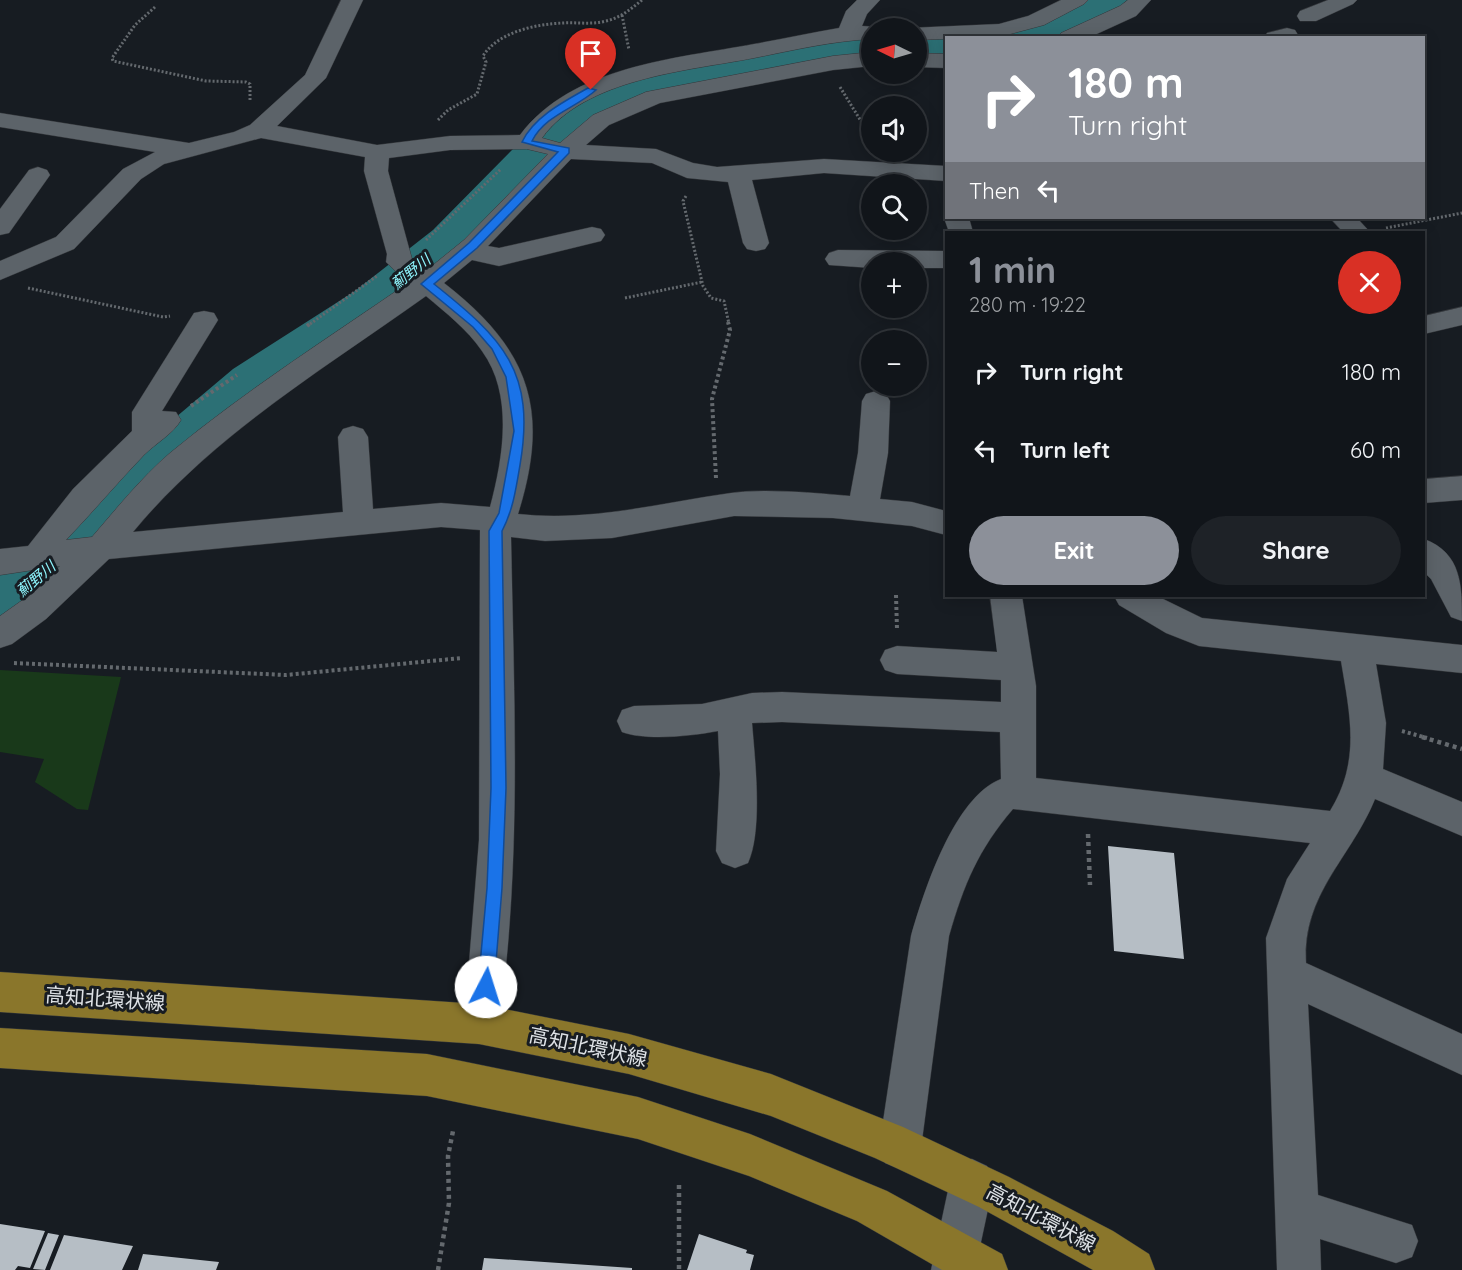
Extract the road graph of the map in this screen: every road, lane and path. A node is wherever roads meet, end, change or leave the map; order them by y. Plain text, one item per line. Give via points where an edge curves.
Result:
1 (352, 0) edge
2 (642, 0) edge
3 (869, 0) edge
4 (1077, 0) edge
5 (1140, 0) edge
6 (1346, 0) edge
7 (155, 7) dead end
8 (622, 15) junction
9 (1308, 16) dead end
10 (1108, 30) edge
11 (766, 31) dead end
12 (861, 33) edge
13 (927, 33) edge
14 (848, 34) junction
15 (1079, 36) edge
16 (803, 41) junction
17 (861, 60) edge
18 (927, 60) edge
19 (945, 61) edge
20 (828, 64) junction
21 (633, 75) junction
22 (0, 120) edge
23 (861, 120) edge
24 (258, 130) junction
25 (527, 142) junction
26 (428, 145) junction
27 (186, 149) junction
28 (565, 150) junction
29 (377, 152) junction
30 (945, 172) edge
31 (738, 174) junction
32 (38, 175) dead end
33 (1462, 213) edge
34 (1351, 226) edge
35 (0, 227) edge
36 (592, 235) dead end
37 (756, 243) dead end
38 (467, 251) junction
39 (838, 259) dead end
40 (945, 260) edge
41 (399, 262) junction
42 (0, 271) edge
43 (702, 282) junction
44 (426, 284) junction
45 (626, 298) dead end
46 (174, 315) dead end
47 (1462, 316) edge
48 (204, 320) dead end
49 (1425, 325) edge
50 (304, 329) dead end
51 (240, 373) dead end
52 (876, 401) dead end
53 (157, 427) junction
54 (353, 436) dead end
55 (117, 464) junction
56 (158, 482) junction
57 (1462, 488) edge
58 (1425, 490) edge
59 (717, 507) junction
60 (863, 507) junction
61 (359, 523) junction
62 (500, 523) junction
63 (945, 523) edge
64 (101, 548) junction
65 (1425, 553) edge
66 (38, 556) junction
67 (0, 562) edge
68 (1006, 597) edge
69 (1132, 597) edge
70 (1462, 608) edge
71 (0, 634) edge
72 (1356, 648) junction
73 (495, 654) junction
74 (1462, 659) edge
75 (897, 660) dead end
76 (12, 663) dead end
77 (1017, 667) junction
78 (734, 711) junction
79 (1018, 717) junction
80 (634, 721) dead end
81 (1369, 723) junction
82 (1462, 749) edge
83 (1365, 778) junction
84 (1019, 793) junction
85 (1087, 800) junction
86 (1462, 819) edge
87 (1339, 829) junction
88 (735, 851) dead end
89 (1090, 885) dead end
90 (1286, 974) junction
91 (0, 992) edge
92 (479, 1024) junction
93 (0, 1048) edge
94 (1462, 1055) edge
95 (453, 1131) dead end
96 (900, 1148) junction
97 (972, 1181) junction
98 (679, 1185) dead end
99 (1296, 1210) junction
100 (1396, 1241) dead end
101 (965, 1264) edge
102 (438, 1270) edge
103 (679, 1270) edge
104 (1133, 1270) edge
105 (1299, 1270) edge

1 - 24 street via 315,78
2 - 8 path
3 - 14 street via 857,11
4 - 13 street via 1039,19 997,33
5 - 10 street
6 - 9 street
7 - 24 path via 135,25 113,62 206,81 246,82 250,84 252,119
8 - 21 path
8 - 26 path via 602,22 549,24 489,45 484,52 486,62 477,94 440,117
10 - 15 street
11 - 16 street
12 - 14 street
14 - 16 street
16 - 21 street
17 - 20 street
18 - 19 street
20 - 23 path
20 - 28 street via 654,97 601,120
21 - 25 street via 591,90 565,105 532,131
22 - 27 street
24 - 27 street
24 - 29 street
25 - 26 street
25 - 28 street
25 - 41 path via 439,230
26 - 29 street
27 - 42 street via 155,159 132,174 65,243
28 - 31 street via 656,156 705,174
28 - 38 street
29 - 41 street via 376,171
30 - 31 street via 824,166
31 - 37 street
31 - 43 path via 695,188 683,201
32 - 35 street
33 - 34 path via 1384,228
36 - 38 street via 499,257
38 - 44 street
39 - 40 street
41 - 44 street
41 - 50 path
42 - 46 path via 6,280 34,290 163,317
43 - 45 path
43 - 59 path via 711,298 724,301 730,330 712,399
44 - 56 street via 265,396
44 - 62 street via 477,324 497,347 512,377 520,431
47 - 49 street
48 - 53 street via 146,412
51 - 53 path via 173,421
52 - 60 street via 873,453
53 - 55 street
54 - 61 street
55 - 56 street
55 - 66 street via 84,497
56 - 64 street
57 - 58 street
59 - 60 street
59 - 62 street via 612,526 545,529
60 - 63 street
61 - 62 street via 441,515
61 - 64 street
62 - 73 street via 495,531
64 - 66 street
64 - 71 street via 35,609
65 - 70 street via 1442,570
66 - 67 street
68 - 77 street
69 - 72 street via 1199,632
72 - 74 street
72 - 81 street
73 - 76 path via 286,675
73 - 92 street via 498,788 494,888
75 - 77 street
77 - 79 street
78 - 79 street via 782,707
78 - 80 street via 702,719
78 - 88 street via 738,774
79 - 84 street
81 - 82 path
81 - 83 street
83 - 86 street
83 - 87 street
84 - 85 street
84 - 96 street via 1002,795 975,826 938,908 930,936
85 - 87 street
85 - 89 path
87 - 90 street via 1300,892 1285,938
90 - 94 street
90 - 99 street
91 - 92 main road, 高知北環状線
92 - 96 main road, 高知北環状線 via 629,1054 713,1077 771,1095
93 - 101 main road via 427,1075 638,1118 750,1155 872,1206
95 - 102 path via 448,1156 449,1203
96 - 97 main road, 高知北環状線
97 - 101 street
97 - 104 main road, 高知北環状線
98 - 103 path
99 - 100 street
99 - 105 street

